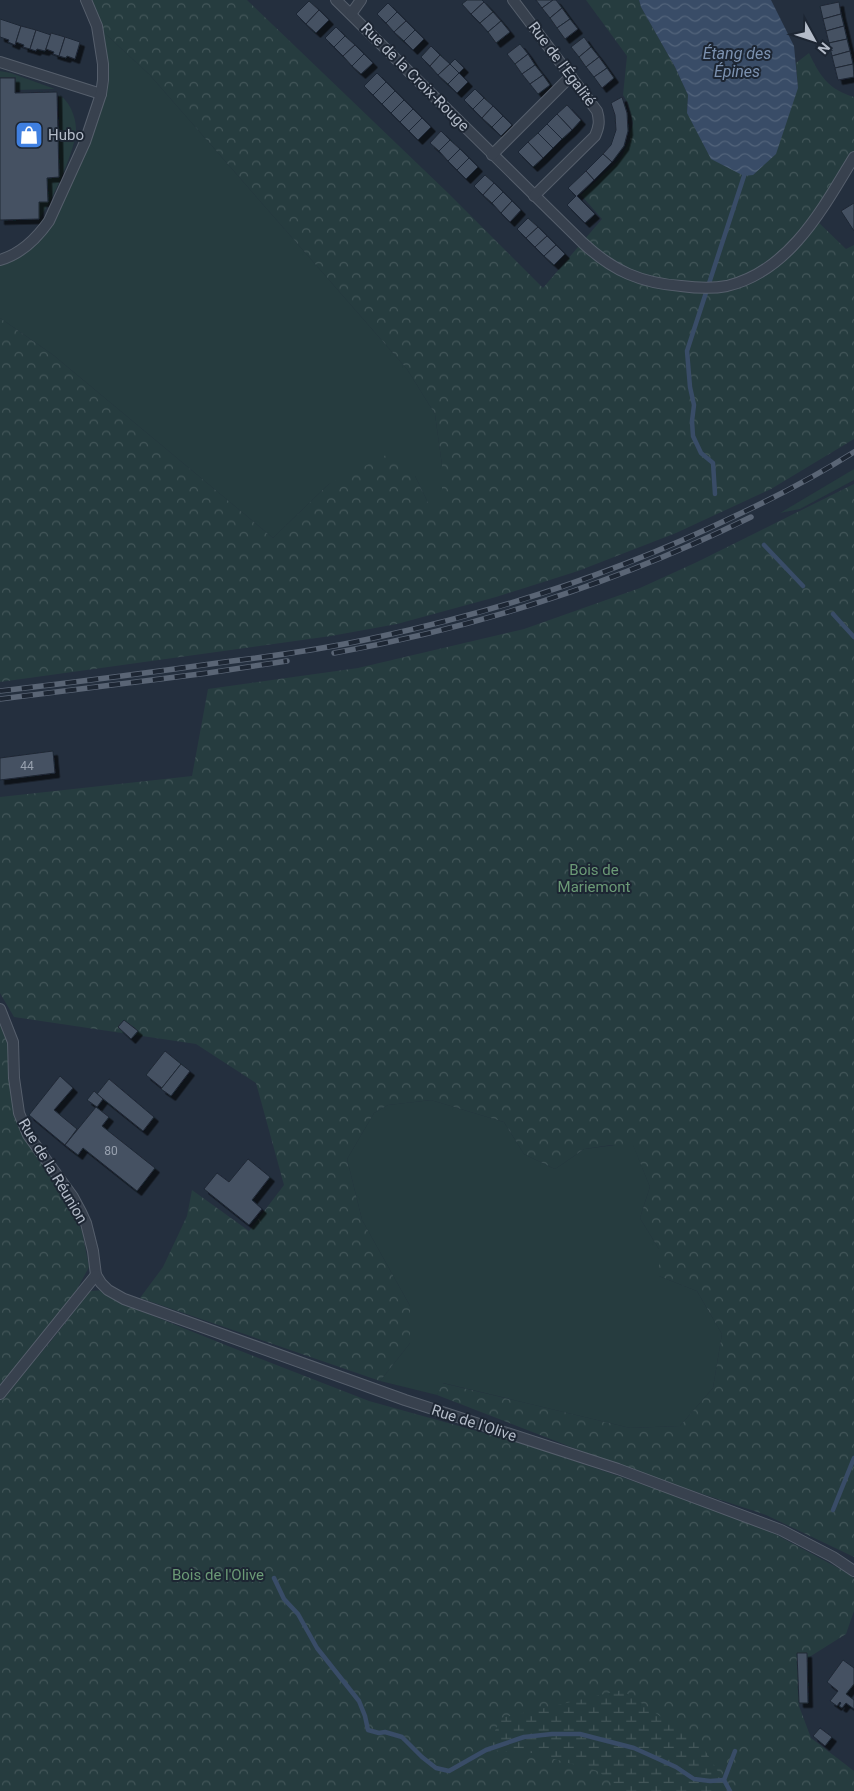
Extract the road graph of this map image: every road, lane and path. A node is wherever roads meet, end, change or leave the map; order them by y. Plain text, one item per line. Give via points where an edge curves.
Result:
1 (86, 0) edge
2 (336, 0) edge
3 (362, 0) edge
4 (513, 0) edge
5 (351, 14) junction
6 (0, 62) edge
7 (571, 76) junction
8 (101, 94) junction
9 (492, 154) junction
10 (854, 157) edge
11 (534, 196) junction
12 (0, 260) edge
13 (0, 1009) edge
14 (96, 1275) junction
15 (0, 1394) edge
16 (854, 1571) edge

1 - 8 street via 97,26 104,64
2 - 5 street, Rue de la Croix-Rouge
3 - 5 street
4 - 7 street, Rue de l'Égalité
5 - 9 street, Rue de la Croix-Rouge
6 - 8 street
7 - 9 street
7 - 11 street, Rue de l'Égalité via 597,111 600,125 595,136
8 - 12 street via 85,142 49,221 20,251
9 - 11 street, Rue de la Croix-Rouge
10 - 11 street, Rue de la Croix-Rouge via 816,220 788,252 757,274 740,282 715,287 657,284 609,265
13 - 14 street, Rue de la Réunion via 13,1042 19,1113 28,1134 81,1212 93,1250
14 - 15 street
14 - 16 street, Rue de l'Olive via 108,1290 124,1299 405,1400 618,1469 780,1530

